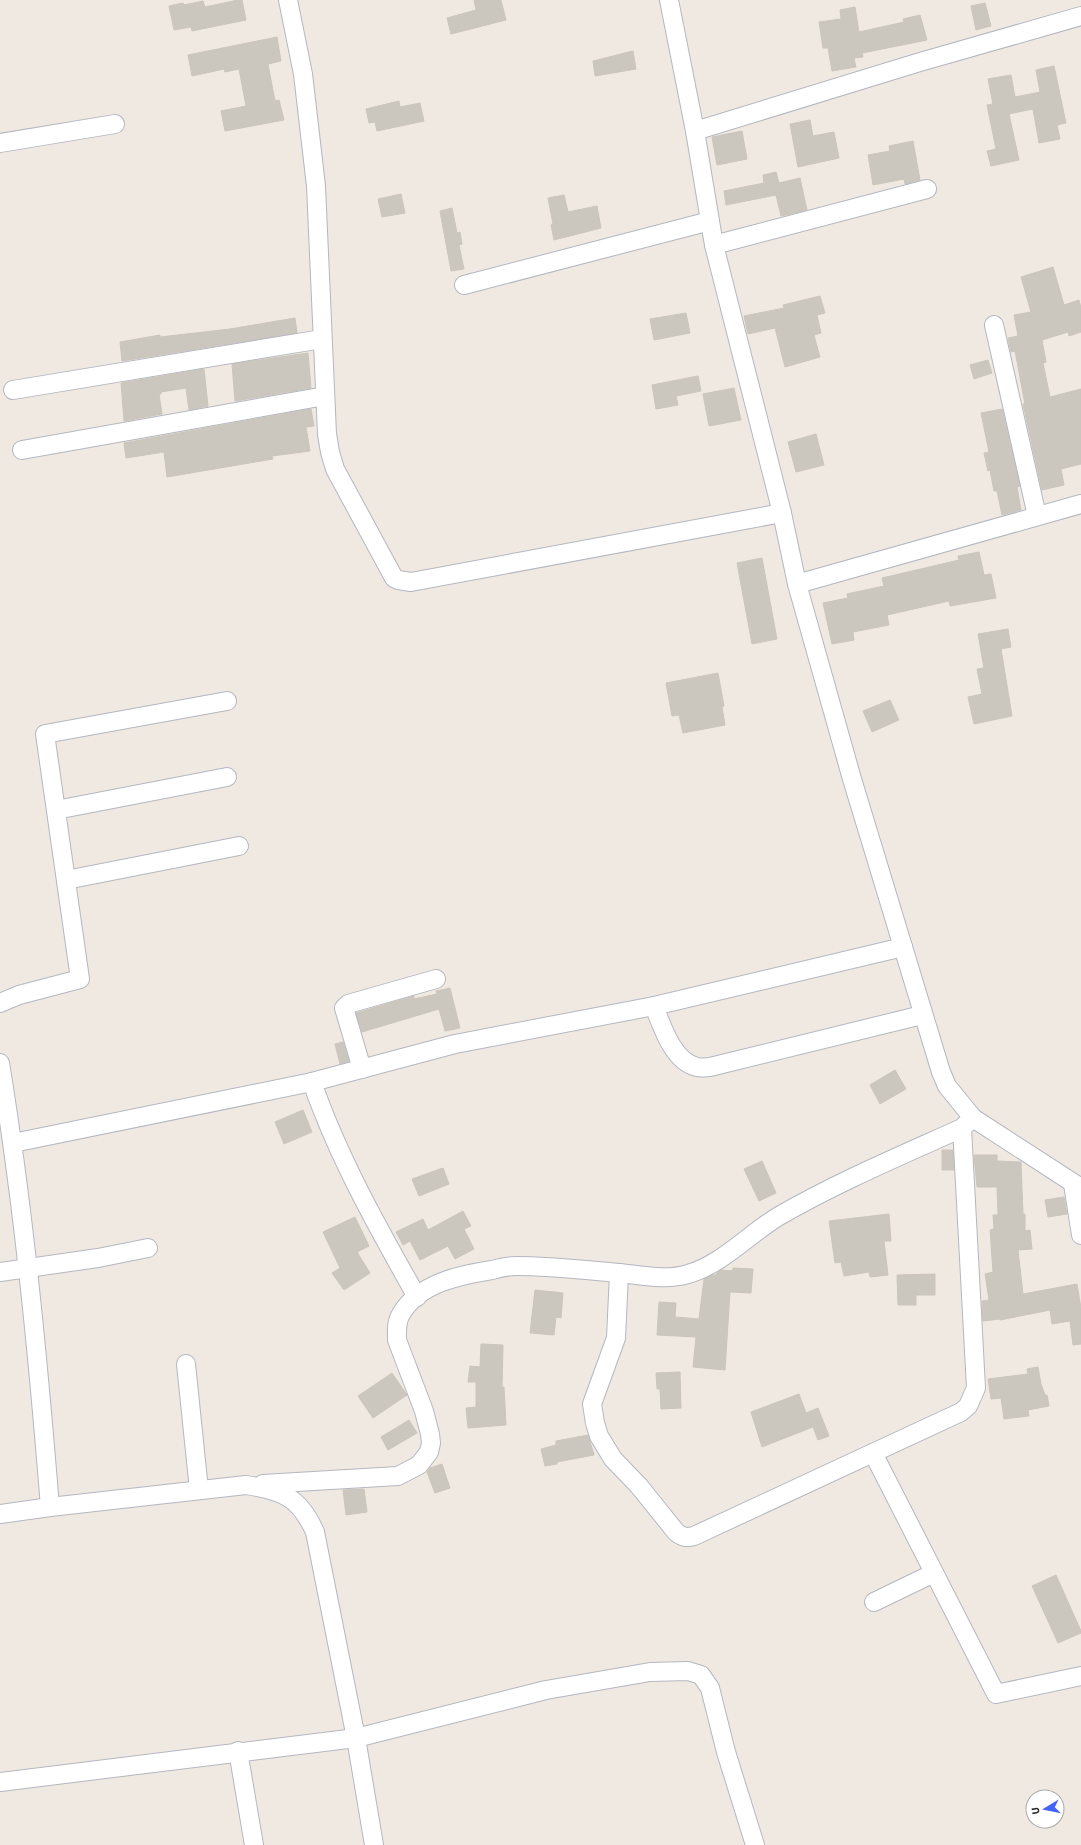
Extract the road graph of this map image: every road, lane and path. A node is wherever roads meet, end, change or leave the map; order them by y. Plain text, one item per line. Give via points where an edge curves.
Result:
1 (288, 0) edge
2 (669, 0) edge
3 (1081, 16) edge
4 (115, 124) dead end
5 (696, 131) junction
6 (0, 143) edge
7 (927, 189) dead end
8 (710, 221) junction
9 (714, 245) junction
10 (464, 285) dead end
11 (994, 325) dead end
12 (322, 339) junction
13 (13, 390) dead end
14 (325, 396) junction
15 (22, 450) dead end
16 (1081, 504) edge
17 (782, 513) junction
18 (1038, 516) junction
19 (797, 584) junction
20 (228, 701) dead end
21 (227, 777) dead end
22 (56, 810) junction
23 (239, 846) dead end
24 (66, 880) junction
25 (903, 948) junction
26 (436, 979) dead end
27 (0, 1003) edge
28 (654, 1006) junction
29 (922, 1015) junction
30 (0, 1063) edge
31 (362, 1069) junction
32 (312, 1082) junction
33 (967, 1123) junction
34 (13, 1142) junction
35 (1077, 1186) edge
36 (1081, 1235) edge
37 (148, 1248) dead end
38 (28, 1268) junction
39 (0, 1272) edge
40 (619, 1273) junction
41 (417, 1297) junction
42 (186, 1364) dead end
43 (873, 1453) junction
44 (246, 1485) junction
45 (199, 1490) junction
46 (50, 1506) junction
47 (0, 1514) edge
48 (934, 1573) junction
49 (874, 1602) dead end
50 (1081, 1676) edge
51 (356, 1738) junction
52 (238, 1752) junction
53 (0, 1782) edge
54 (254, 1845) edge
55 (374, 1845) edge
56 (755, 1845) edge

1 - 12 street via 303,74 316,186
2 - 5 street
3 - 5 street via 920,62
4 - 6 street
5 - 8 street
7 - 9 street
8 - 9 street
8 - 10 street
9 - 17 street
11 - 18 street
12 - 13 street
12 - 14 street
14 - 15 street
14 - 17 street via 327,434 332,461 389,571 398,580 411,582
16 - 18 street
17 - 19 street
18 - 19 street
19 - 25 street
20 - 22 street via 45,734
21 - 22 street
22 - 24 street
23 - 24 street
24 - 27 street via 80,979 19,995
25 - 28 street
25 - 29 street
26 - 31 street via 348,1004 344,1008
28 - 29 street via 666,1036 676,1052 688,1064 697,1067 710,1067
28 - 31 street via 455,1044
29 - 33 street via 941,1072
30 - 34 street
31 - 32 street
32 - 34 street
32 - 41 street via 322,1112 365,1201
33 - 35 street
33 - 40 street via 779,1216 706,1268 686,1275 664,1277
33 - 43 street via 976,1388 968,1406 961,1412
34 - 38 street
35 - 36 street
37 - 38 street
38 - 39 street
38 - 46 street
40 - 41 street via 514,1266 449,1279
40 - 43 street via 616,1338 592,1404 595,1423 612,1459 639,1486 682,1537 694,1536
41 - 44 street via 401,1313 397,1330 398,1340 430,1434 429,1452 419,1465 398,1476
42 - 45 street
43 - 48 street
44 - 45 street
44 - 51 street via 276,1490 300,1506 315,1532
45 - 46 street
46 - 47 street
48 - 49 street
48 - 50 street via 996,1694
51 - 52 street
51 - 55 street
51 - 56 street via 546,1690 650,1672 688,1671 701,1675 710,1688 726,1752
52 - 53 street
52 - 54 street

